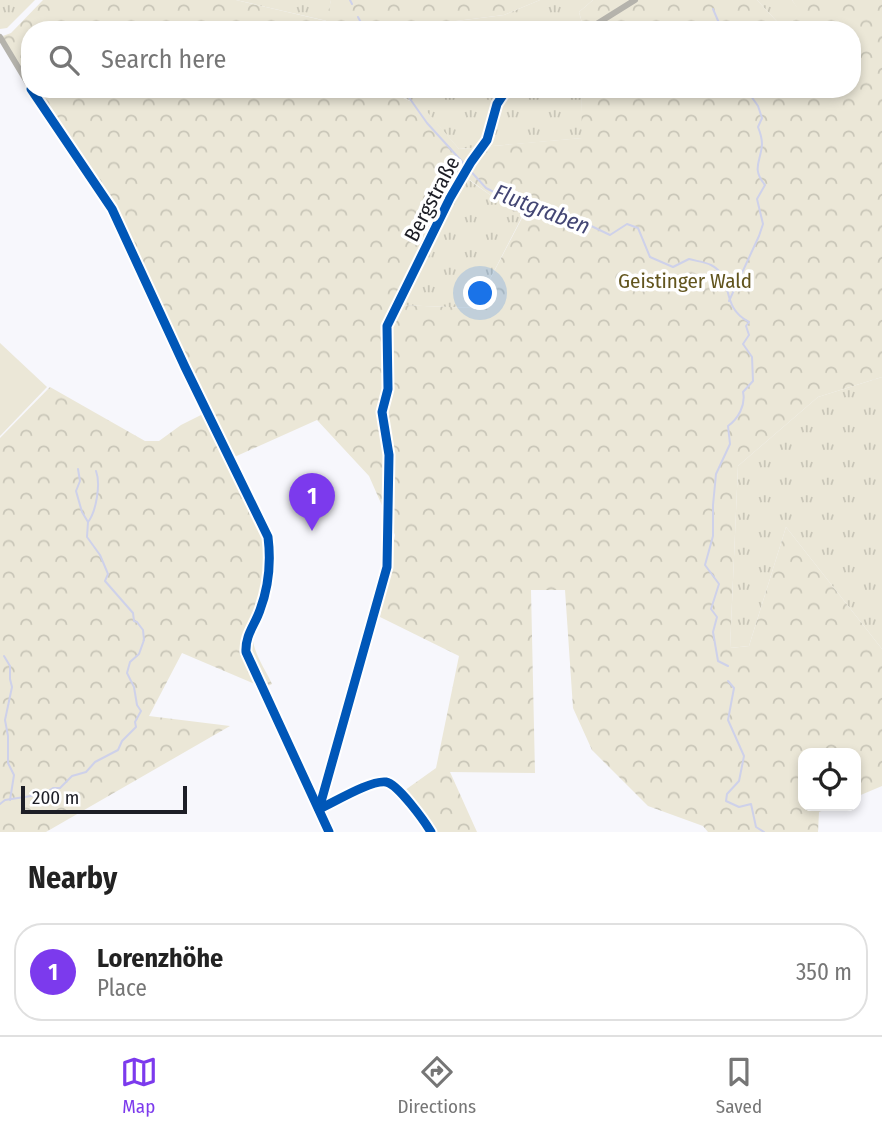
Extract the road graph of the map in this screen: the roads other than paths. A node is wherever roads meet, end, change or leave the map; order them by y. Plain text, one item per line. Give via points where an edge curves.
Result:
1 (635, 0) edge
2 (601, 21) edge
3 (0, 37) edge
4 (21, 73) edge
5 (37, 98) edge
6 (500, 98) edge
7 (319, 809) junction
8 (329, 832) edge
9 (431, 832) edge

1 - 2 street
3 - 4 street
5 - 7 street via 112,209 268,537 269,574 260,611 247,636 246,652
6 - 7 street, Bergstraße via 487,140 450,198 387,326 388,389 382,412 389,455 387,567
7 - 8 street
7 - 9 street via 386,782 393,784

